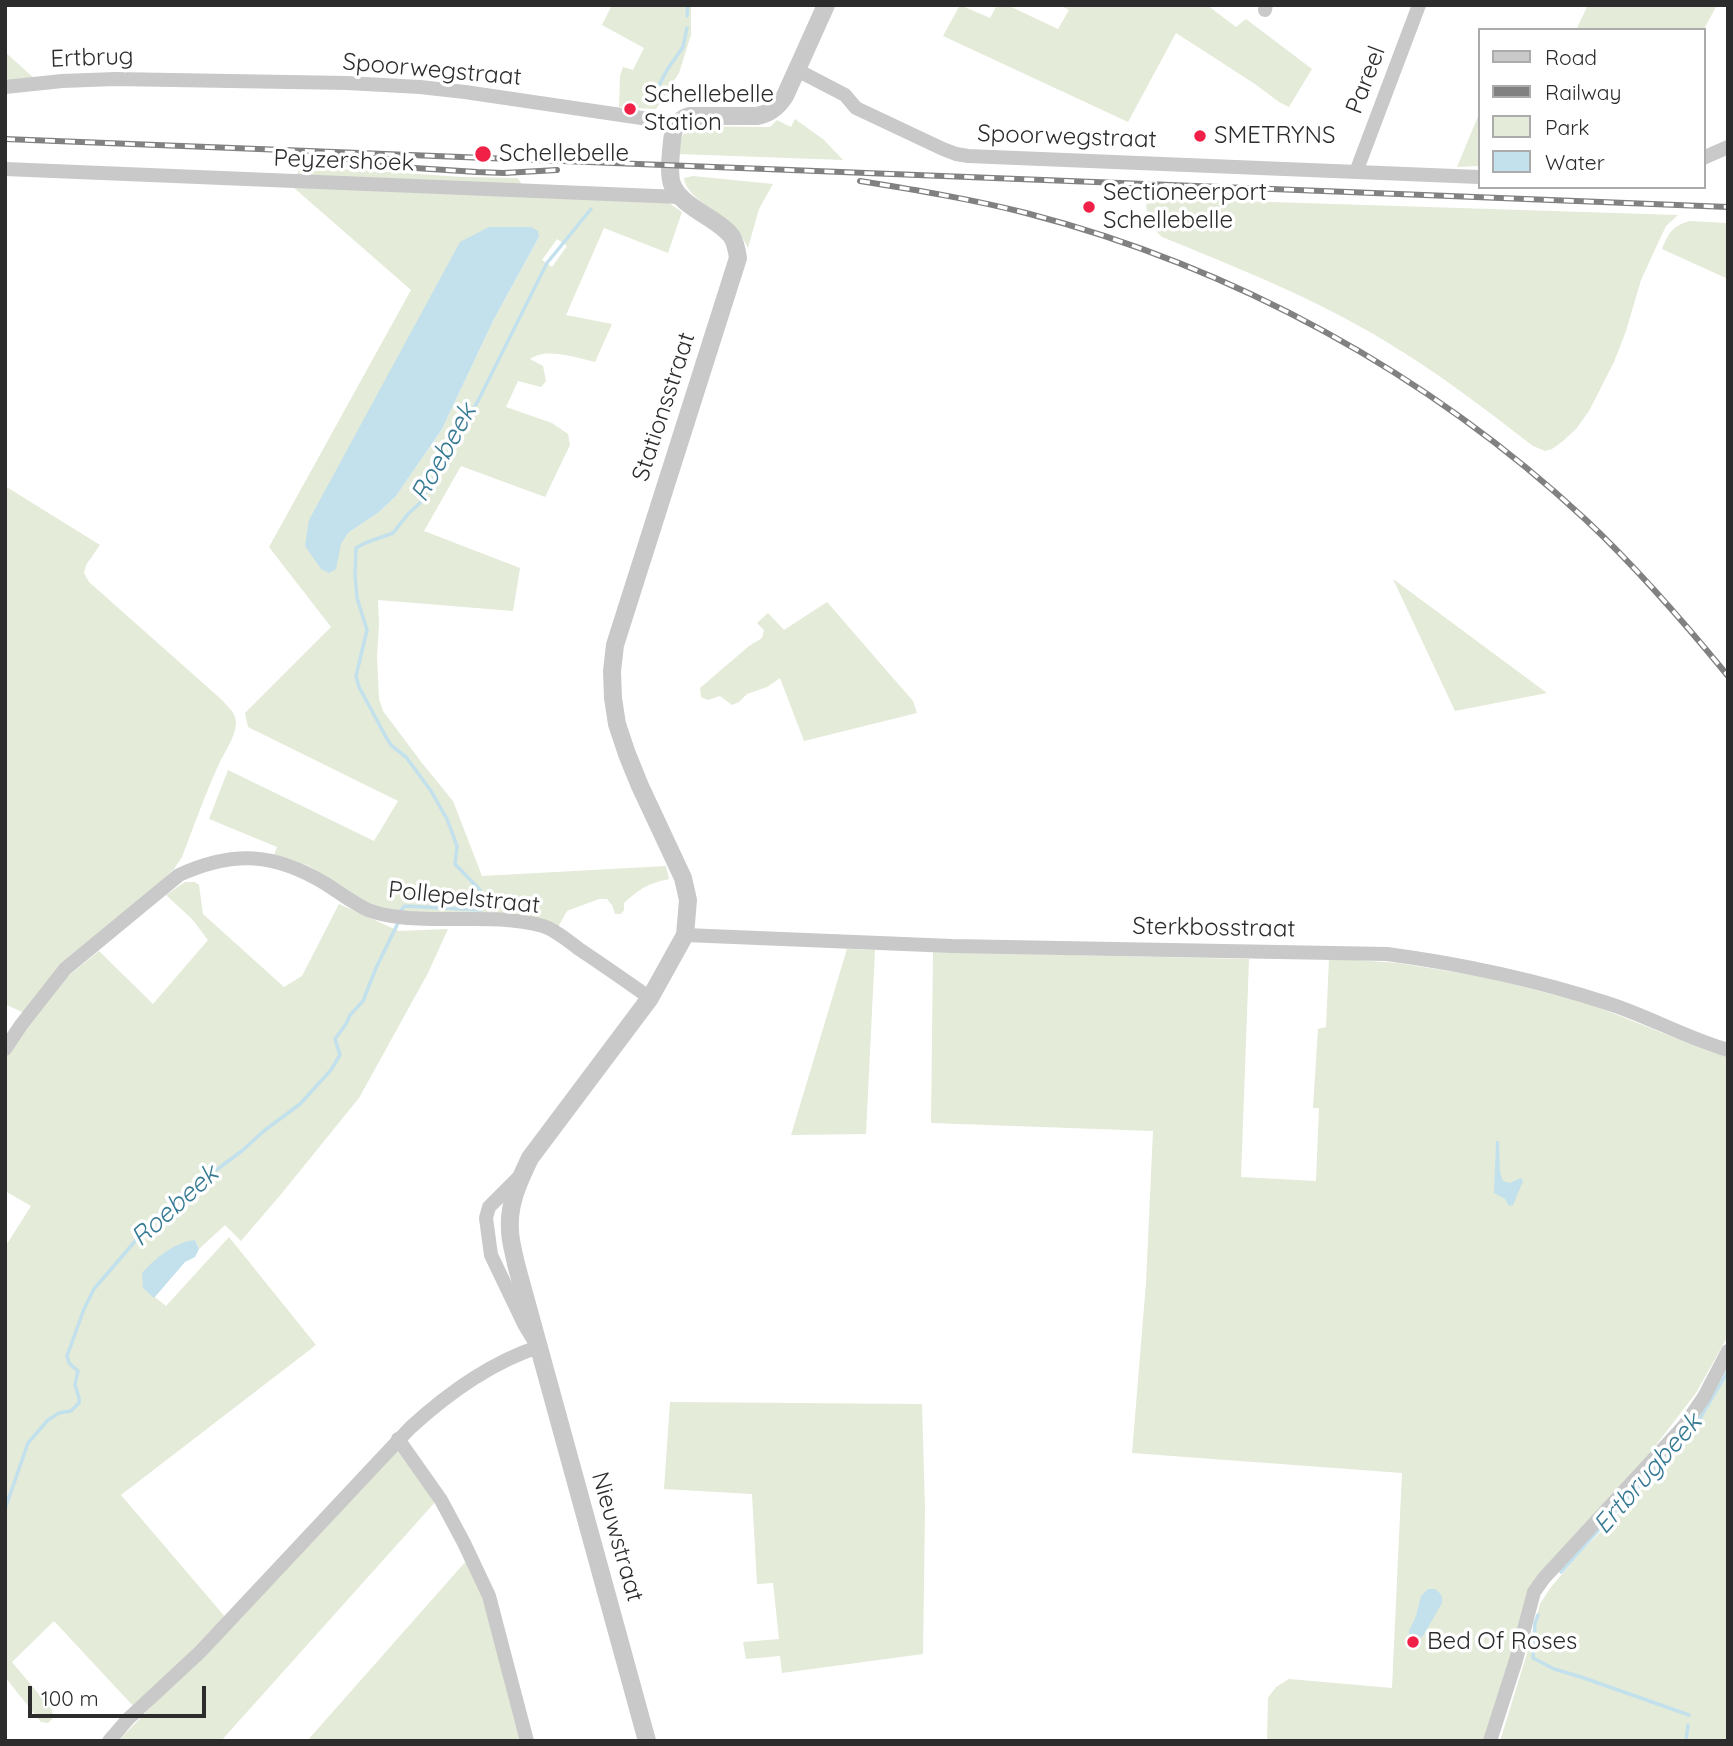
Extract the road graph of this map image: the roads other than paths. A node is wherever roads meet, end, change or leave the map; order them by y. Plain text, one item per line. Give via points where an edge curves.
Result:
1 (826, 5) edge
2 (1417, 6) edge
3 (797, 70) junction
4 (181, 79) joint
5 (5, 87) edge
6 (676, 125) junction
7 (1728, 147) edge
8 (1705, 157) edge
9 (5, 169) edge
10 (1356, 172) junction
11 (1478, 177) edge
12 (680, 197) junction
13 (685, 935) junction
14 (650, 998) junction
15 (5, 1049) edge
16 (1728, 1050) edge
17 (522, 1175) junction
18 (538, 1347) junction
19 (1728, 1351) edge
20 (398, 1439) junction
21 (108, 1741) edge
22 (527, 1741) edge
23 (648, 1741) edge
24 (1490, 1741) edge

1 - 3 street
2 - 10 street, Pareel
3 - 6 street via 781,103 764,115 689,116
3 - 10 street, Spoorwegstraat via 845,95 856,107 956,154
4 - 5 street, Ertbrug via 88,79
4 - 6 street, Spoorwegstraat via 420,87
6 - 12 street via 671,178
7 - 8 street
9 - 12 street, Peyzershoek
10 - 11 street, Spoorwegstraat
12 - 13 street, Stationsstraat via 732,236 738,258 615,645 612,671 617,724 626,754 683,878 688,900
13 - 14 street, Nieuwstraat
13 - 16 street, Sterkbosstraat via 952,946 1387,954 1445,961 1608,1003
14 - 15 street, Pollepelstraat via 545,927 398,917 368,910 295,868 246,858 198,866 179,875 65,969
14 - 17 street, Nieuwstraat
17 - 18 street, Nieuwstraat via 515,1188 510,1229
17 - 18 street, Nieuwstraat via 489,1207 486,1218 491,1255
18 - 20 street via 467,1382
18 - 23 street, Nieuwstraat
19 - 24 street via 1684,1426 1534,1592
20 - 21 street via 200,1652
20 - 22 street via 441,1500 489,1596

